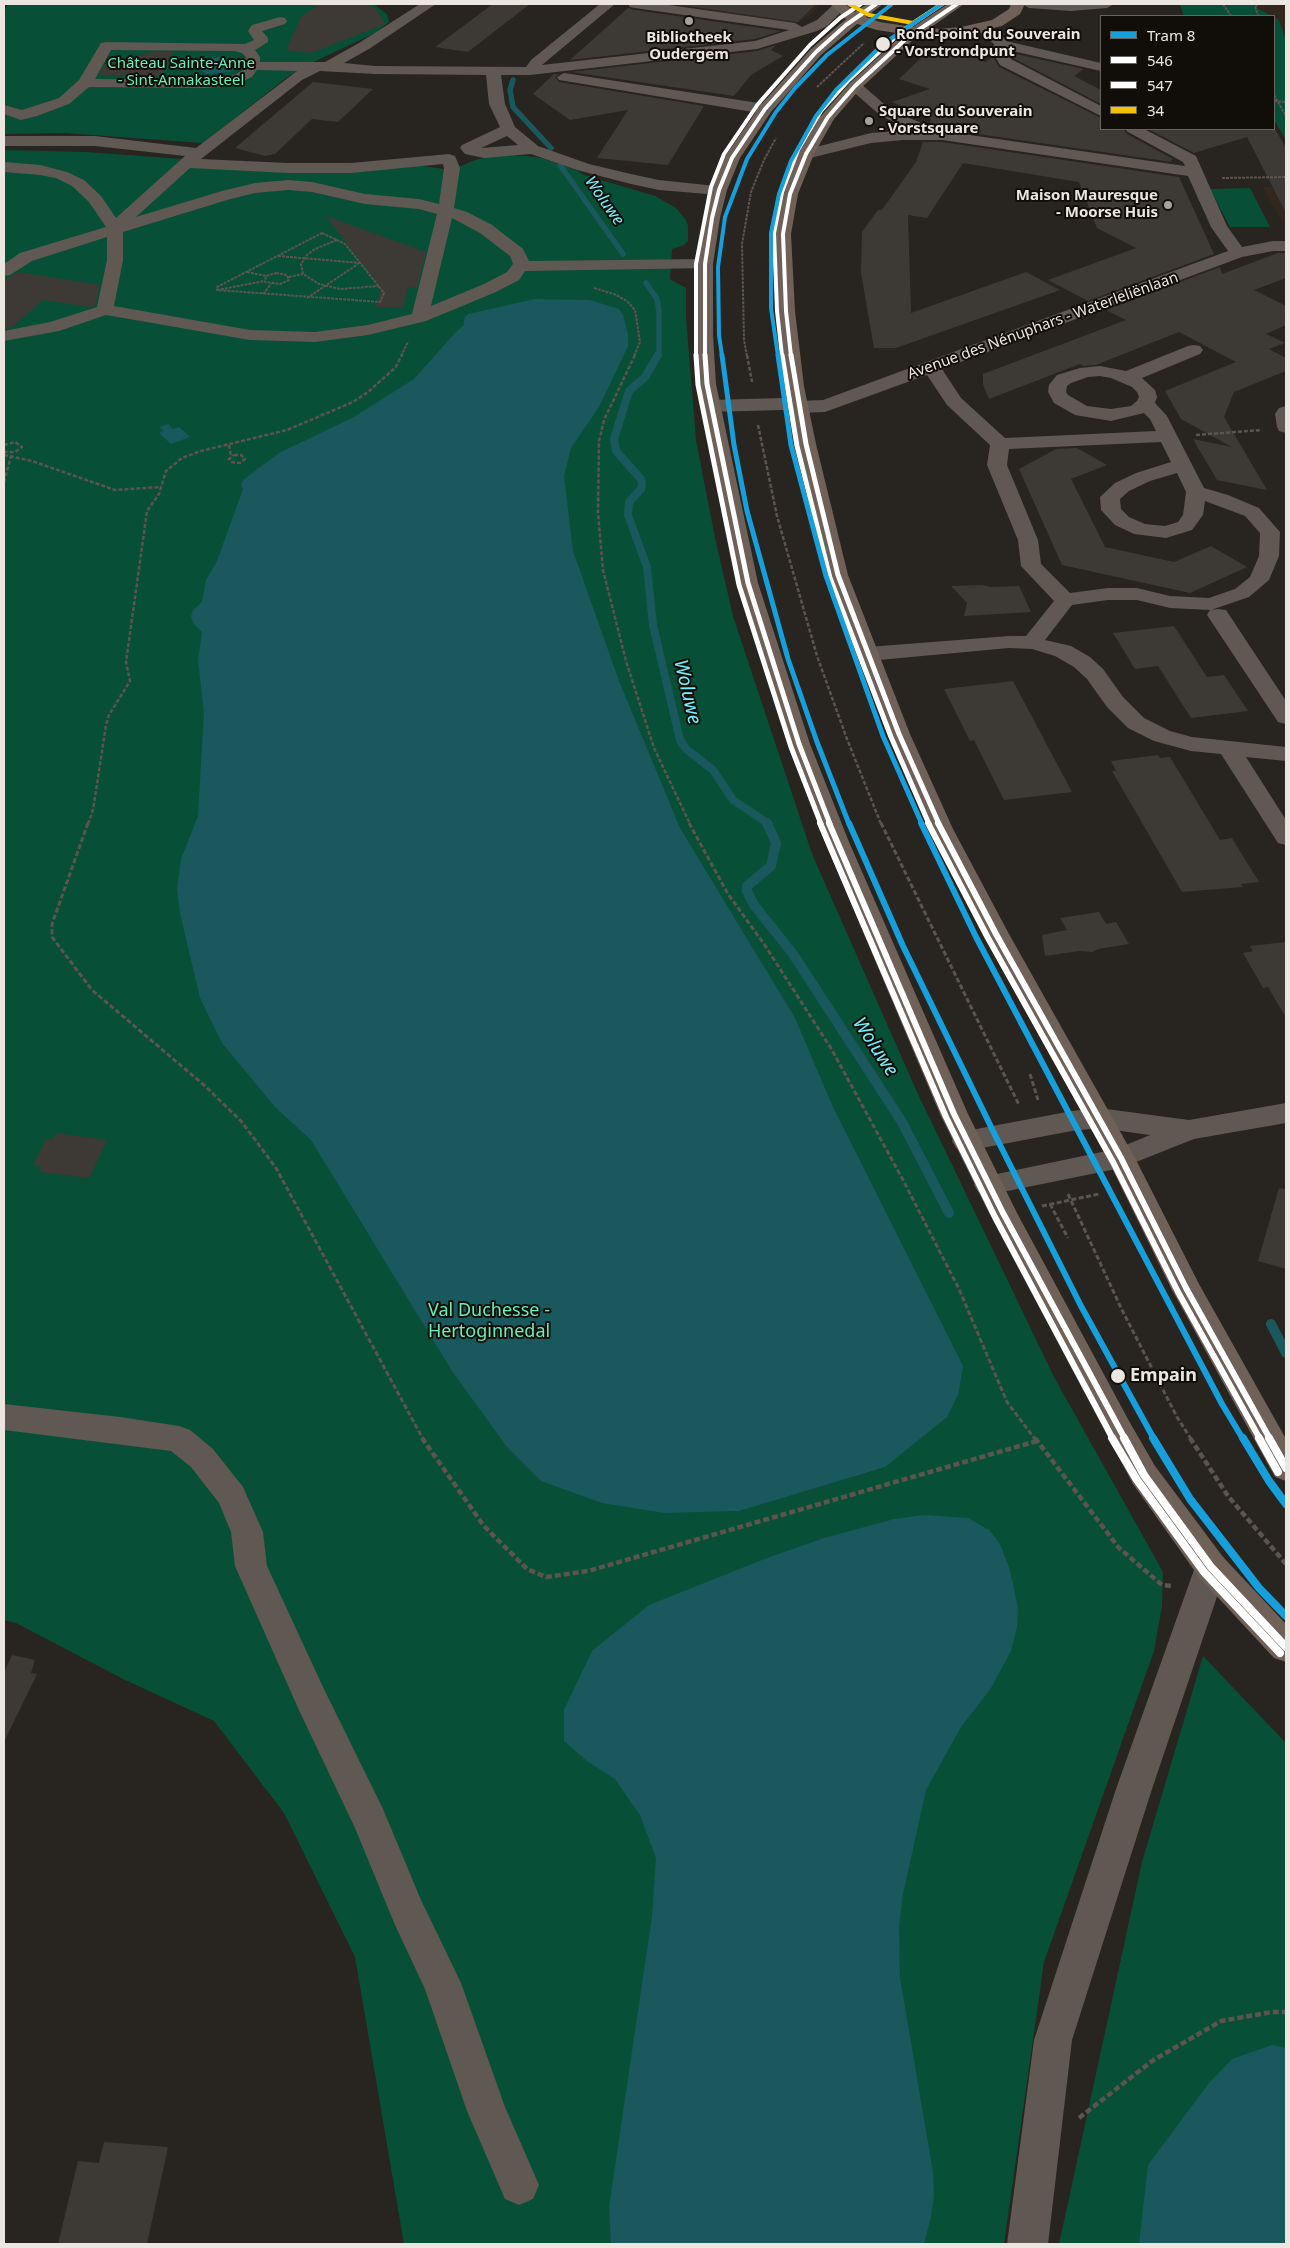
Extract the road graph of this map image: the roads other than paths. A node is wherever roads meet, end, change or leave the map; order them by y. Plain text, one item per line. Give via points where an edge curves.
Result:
1 (428, 4) edge
2 (608, 4) edge
3 (635, 4) edge
4 (876, 4) edge
5 (957, 4) edge
6 (1018, 4) edge
7 (1029, 4) edge
8 (1107, 4) edge
9 (1078, 5) edge
10 (394, 8) dead end
11 (844, 10) edge
12 (413, 13) junction
13 (280, 21) dead end
14 (795, 27) dead end
15 (982, 28) junction
16 (915, 32) junction
17 (1001, 44) junction
18 (757, 45) junction
19 (193, 46) junction
20 (247, 50) junction
21 (816, 52) junction
22 (252, 66) junction
23 (323, 67) junction
24 (1100, 67) edge
25 (493, 71) junction
26 (530, 72) junction
27 (85, 83) junction
28 (176, 84) junction
29 (855, 86) junction
30 (765, 108) junction
31 (4, 109) edge
32 (1100, 111) edge
33 (508, 129) junction
34 (1135, 130) edge
35 (942, 135) junction
36 (4, 141) edge
37 (468, 148) junction
38 (532, 148) junction
39 (200, 153) junction
40 (806, 154) junction
41 (449, 159) junction
42 (187, 163) junction
43 (4, 167) edge
44 (1196, 174) junction
45 (405, 180) dead end
46 (389, 188) dead end
47 (719, 190) junction
48 (364, 199) junction
49 (445, 211) junction
50 (115, 228) junction
51 (1286, 246) edge
52 (1238, 253) junction
53 (705, 264) junction
54 (521, 266) junction
55 (4, 271) edge
56 (105, 310) junction
57 (416, 318) junction
58 (4, 336) edge
59 (1194, 350) dead end
60 (931, 368) junction
61 (1128, 377) junction
62 (1145, 404) junction
63 (710, 406) junction
64 (799, 407) junction
65 (1286, 412) edge
66 (1286, 427) edge
67 (1168, 436) junction
68 (1000, 444) junction
69 (1182, 465) junction
70 (1196, 492) junction
71 (1065, 600) junction
72 (1218, 615) dead end
73 (1032, 643) junction
74 (868, 654) junction
75 (1286, 718) edge
76 (1230, 750) junction
77 (1286, 754) edge
78 (1286, 838) edge
79 (1286, 1113) edge
80 (1099, 1118) junction
81 (1189, 1130) junction
82 (966, 1141) junction
83 (1121, 1158) junction
84 (988, 1185) junction
85 (4, 1417) edge
86 (1286, 1468) edge
87 (1211, 1567) junction
88 (1286, 1646) edge
89 (519, 2185) dead end
90 (1027, 2244) edge

1 - 12 street
2 - 26 street via 536,63
3 - 14 street
4 - 11 main road
5 - 16 main road
6 - 15 main road via 1008,17
7 - 9 street
8 - 9 street
10 - 12 street
11 - 16 main road via 877,26
11 - 18 street via 812,28
11 - 21 main road
12 - 23 street via 364,46
13 - 20 street via 257,28 255,31 261,42
15 - 16 main road
15 - 17 street
16 - 29 main road
17 - 24 street
17 - 32 street via 1000,53 1005,62
18 - 21 street
18 - 26 street
19 - 20 street via 234,46
19 - 27 street via 106,46
19 - 28 street
20 - 22 street via 253,57
21 - 30 main road
22 - 23 street
22 - 28 street via 247,74 230,82
23 - 25 street
23 - 39 street via 297,77
25 - 26 street
25 - 33 street via 497,104
26 - 30 street
27 - 28 street
27 - 31 street via 64,101 32,113 21,115
29 - 35 street via 886,113
29 - 40 main road via 828,117
30 - 47 main road via 732,158
33 - 37 street
33 - 38 street
34 - 44 street via 1190,159
35 - 40 street via 872,138
35 - 44 street
36 - 39 street via 96,141
37 - 38 street via 484,152
37 - 41 street
38 - 47 street via 583,167 631,179
39 - 42 street
40 - 64 main road via 790,194 783,234 786,311
41 - 42 street via 351,168
41 - 45 street
41 - 49 street via 452,168
42 - 50 street
43 - 50 street via 40,170 78,183 95,199
44 - 52 street via 1219,227
46 - 48 street
47 - 53 main road
48 - 49 street via 420,204
48 - 50 street via 312,187 255,188
49 - 54 street via 461,215 486,229 516,253
49 - 57 street
50 - 55 street via 26,257
50 - 56 street via 115,260
51 - 52 street, Avenue des Nénuphars - Waterleliënlaan
52 - 60 street, Avenue des Nénuphars - Waterleliënlaan
53 - 54 street
53 - 63 main road via 704,335
54 - 57 street via 513,276
56 - 57 street via 250,335 315,336 368,330
56 - 58 street via 53,327
59 - 61 street
60 - 64 street, Avenue des Nénuphars - Waterleliënlaan via 825,406
60 - 68 street via 954,402
61 - 62 street via 1146,390
61 - 62 street via 1086,372 1064,379 1057,392 1070,406 1096,414 1125,413
62 - 67 street via 1158,416
63 - 64 street, Avenue des Nénuphars - Waterleliënlaan via 783,404
63 - 82 main road via 748,583 799,744 837,842
64 - 74 main road via 838,575
65 - 66 street
67 - 68 street
67 - 69 street
68 - 71 street via 997,465 1028,540 1031,566
69 - 70 street
69 - 70 street via 1122,487 1110,497 1111,510 1122,521 1140,530 1166,532 1185,526 1193,515
70 - 71 street via 1252,512 1270,532 1269,556 1259,580 1242,593 1210,604 1170,602 1137,594
71 - 73 street
72 - 75 street
73 - 74 street via 1001,642
73 - 76 street via 1063,651 1082,662 1136,723 1162,736
74 - 80 main road via 941,829
76 - 77 street
76 - 78 street
79 - 81 street
80 - 81 street
80 - 82 street
80 - 83 main road
81 - 83 street
82 - 84 main road
83 - 84 street
83 - 86 main road via 1186,1288
84 - 87 main road via 1122,1438 1144,1475
85 - 89 street via 179,1439 202,1458 232,1496 247,1532 252,1566 442,1983 487,2111
87 - 88 main road
87 - 90 street via 1134,1789 1053,2040

